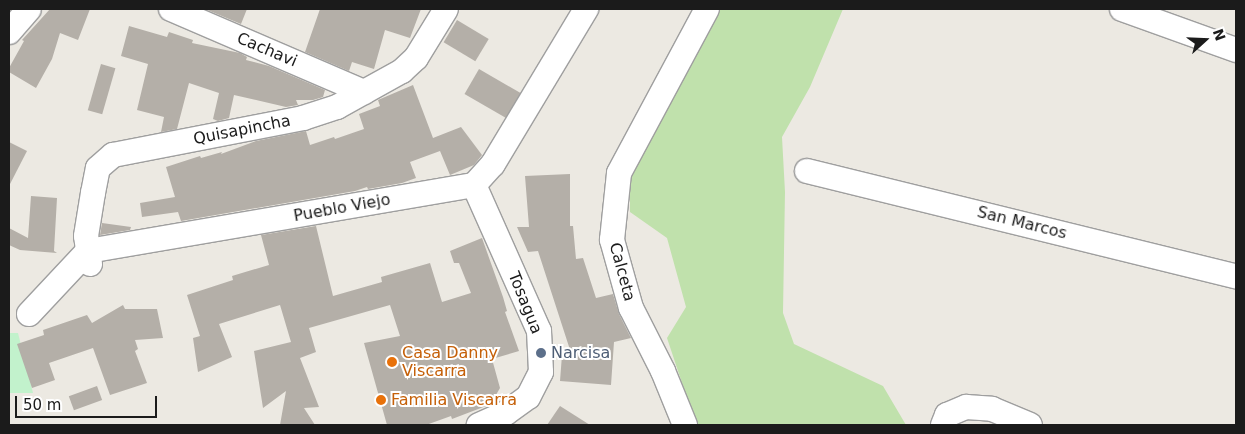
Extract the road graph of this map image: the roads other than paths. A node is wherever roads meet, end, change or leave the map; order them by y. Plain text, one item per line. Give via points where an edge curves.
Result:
1 (29, 9) edge
2 (171, 9) edge
3 (446, 9) edge
4 (586, 9) edge
5 (707, 9) edge
6 (1122, 9) edge
7 (9, 32) edge
8 (1236, 50) edge
9 (364, 92) junction
10 (807, 171) dead end
11 (474, 186) junction
12 (89, 257) junction
13 (1236, 276) edge
14 (29, 314) dead end
15 (478, 425) edge
16 (685, 425) edge
17 (943, 425) edge
18 (1030, 425) edge

1 - 7 street
2 - 9 street, Cachavi
3 - 9 street, Quisapincha via 416,58 402,71
4 - 11 street via 493,164
5 - 16 street, Calceta via 619,173 612,240 631,308
6 - 8 street
9 - 12 street, Quisapincha via 337,107 303,118 113,155 98,168 86,236
10 - 13 street, San Marcos
11 - 12 street, Pueblo Viejo
11 - 15 street, Tosagua via 539,331 541,372 528,397 506,413
12 - 14 street
17 - 18 street via 947,415 966,407 992,409

